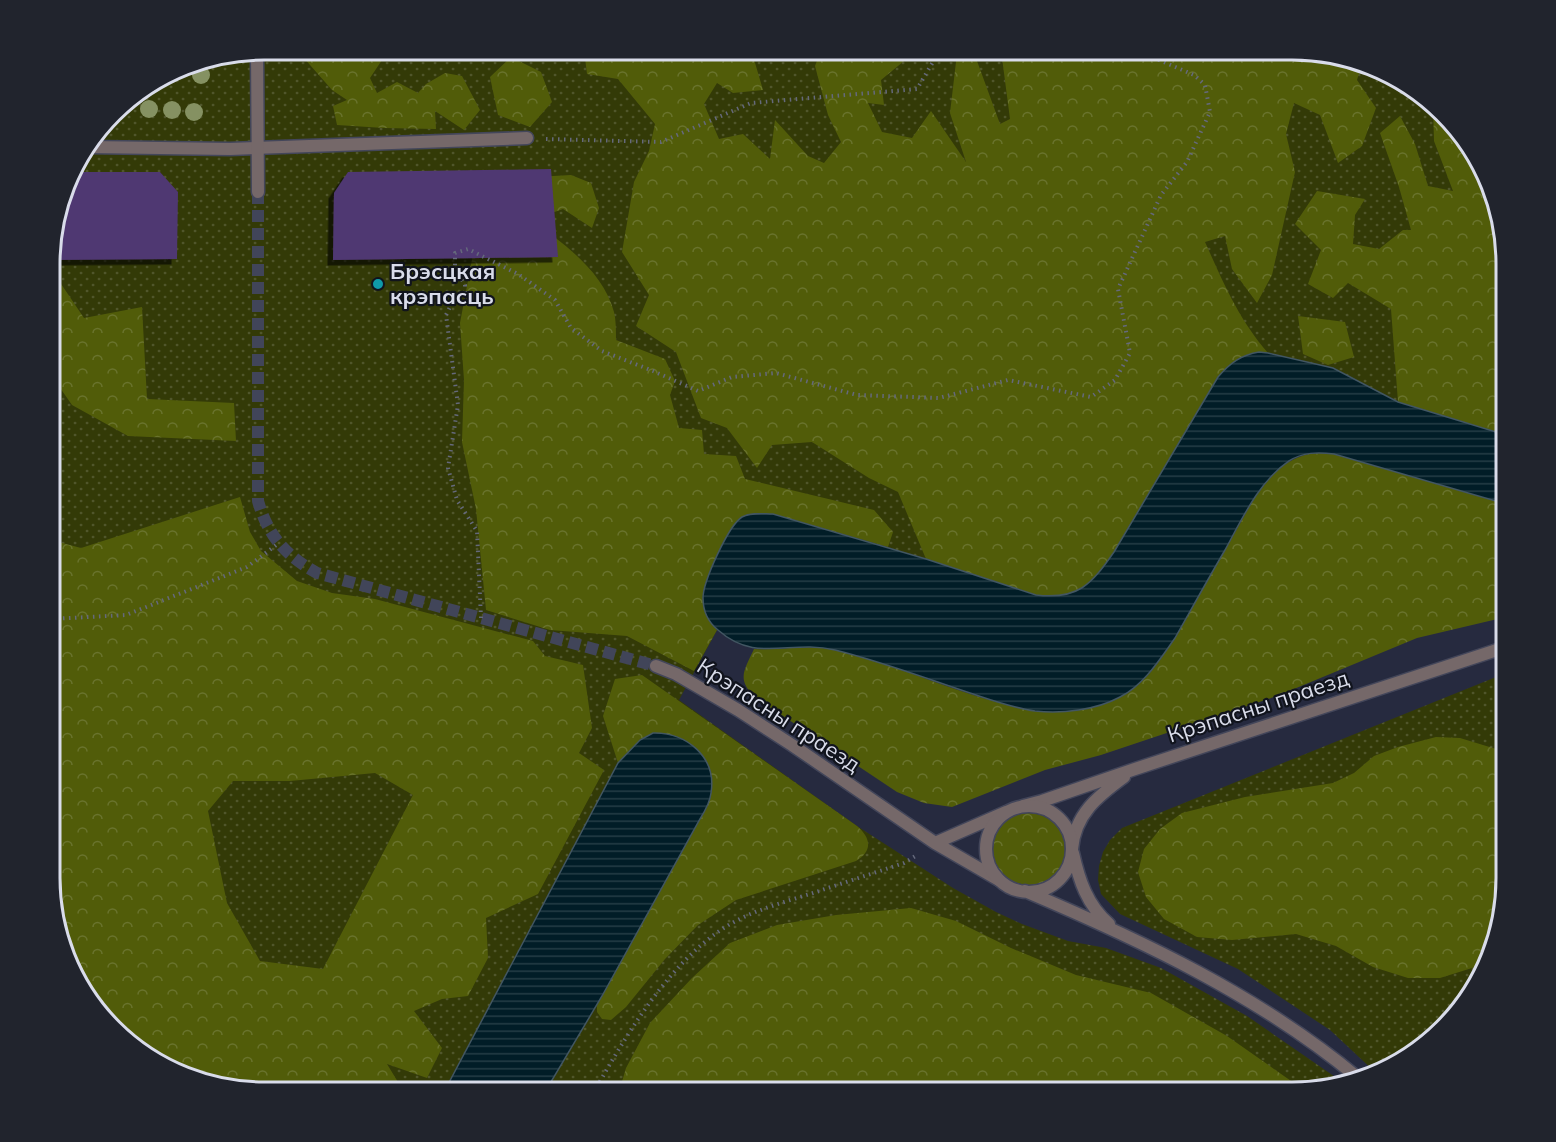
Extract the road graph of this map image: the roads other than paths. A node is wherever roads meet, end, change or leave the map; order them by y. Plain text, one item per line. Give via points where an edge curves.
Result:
1 (257, 61) edge
2 (527, 138) road end
3 (97, 147) edge
4 (258, 148) junction
5 (258, 192) tunnel mouth
6 (1496, 649) edge
7 (656, 666) tunnel mouth
8 (1135, 769) junction
9 (1023, 806) junction
10 (1006, 812) junction
11 (935, 843) junction
12 (1072, 849) junction
13 (999, 880) junction
14 (1025, 891) junction
15 (1117, 931) junction
16 (1352, 1072) edge

1 - 4 street
2 - 4 street
3 - 4 street
4 - 5 street
6 - 8 street, Крэпасны праезд
7 - 11 street, Крэпасны праезд via 738,710
8 - 9 street, Крэпасны праезд
8 - 12 street via 1085,811 1075,829
9 - 10 street
9 - 12 street via 1051,812 1069,834
10 - 11 street
10 - 13 street via 993,826 986,844 991,869
11 - 13 street, Крэпасны праезд
12 - 14 street via 1063,875 1053,884
12 - 15 street via 1090,903
13 - 14 street
14 - 15 street
15 - 16 street via 1252,1002

